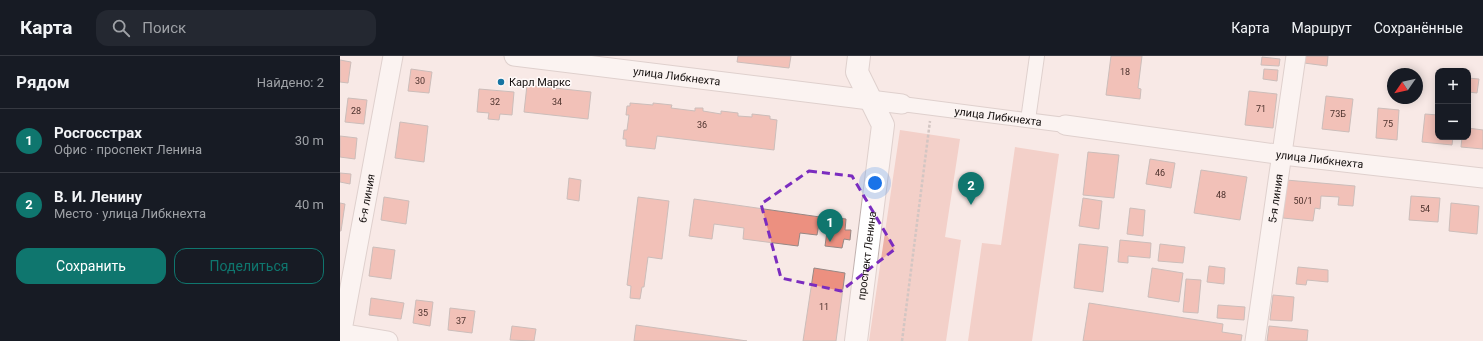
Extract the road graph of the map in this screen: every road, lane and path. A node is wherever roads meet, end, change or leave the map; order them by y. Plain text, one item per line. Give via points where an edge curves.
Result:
1 (393, 56) edge
2 (514, 56) edge
3 (859, 56) edge
4 (1037, 56) edge
5 (1296, 56) edge
6 (873, 101) junction
7 (902, 104) joint
8 (932, 108) junction
9 (1028, 120) junction
10 (1065, 125) joint
11 (1283, 154) junction
12 (1483, 178) edge
13 (340, 336) edge
14 (388, 341) edge
15 (856, 341) edge
16 (902, 341) edge
17 (1255, 341) edge

1 - 13 street, 6-я линия
2 - 6 street, улица Либкнехта
3 - 6 street, проспект Ленина via 857,72
4 - 9 street
5 - 11 street, 5-я линия
6 - 7 street, улица Либкнехта
6 - 15 street, проспект Ленина via 883,125
7 - 8 street, улица Либкнехта
8 - 9 street, улица Либкнехта
8 - 16 path
9 - 10 street, улица Либкнехта
10 - 11 street, улица Либкнехта
11 - 12 street, улица Либкнехта
11 - 17 street, 5-я линия
13 - 14 street

